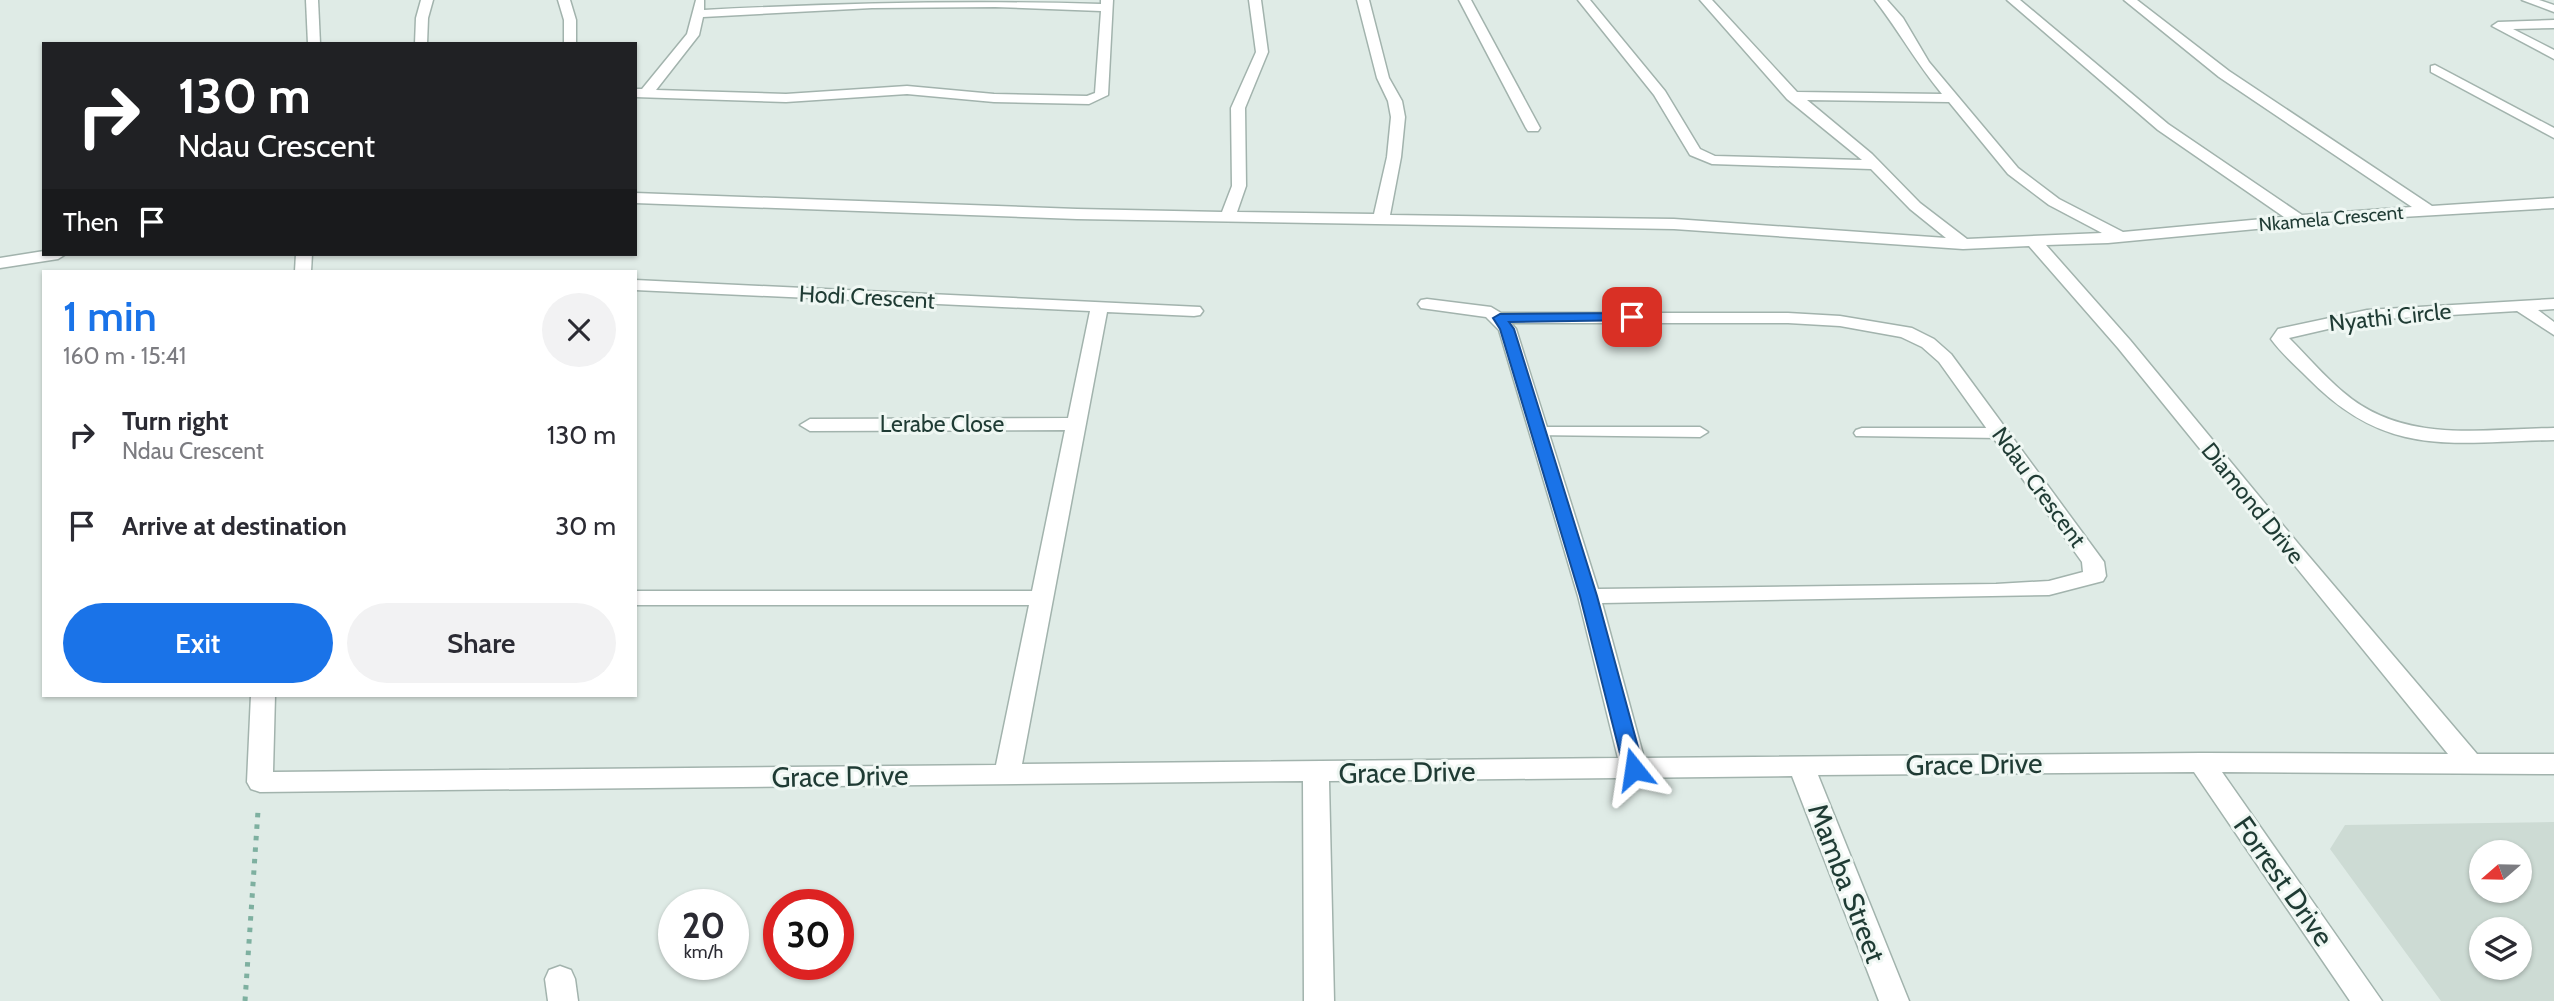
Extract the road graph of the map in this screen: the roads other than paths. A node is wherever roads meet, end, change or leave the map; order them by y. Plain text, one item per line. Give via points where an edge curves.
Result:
1 (312, 0) edge
2 (427, 0) edge
3 (564, 0) edge
4 (700, 0) edge
5 (1255, 0) edge
6 (1363, 0) edge
7 (1465, 0) edge
8 (1584, 0) edge
9 (1706, 0) edge
10 (1881, 0) edge
11 (2013, 0) edge
12 (2130, 0) edge
13 (2528, 0) edge
14 (1107, 4) edge
15 (2554, 9) edge
16 (699, 14) junction
17 (2554, 24) edge
18 (314, 42) edge
19 (421, 42) edge
20 (570, 42) edge
21 (2554, 55) edge
22 (2435, 69) dead end
23 (641, 93) edge
24 (1792, 96) junction
25 (1953, 97) junction
26 (1532, 128) dead end
27 (2554, 134) edge
28 (1875, 165) junction
29 (637, 198) edge
30 (2554, 203) edge
31 (2428, 210) junction
32 (1228, 216) junction
33 (1381, 219) junction
34 (2299, 220) junction
35 (2113, 237) junction
36 (2035, 242) junction
37 (1963, 244) junction
38 (45, 256) edge
39 (0, 263) edge
40 (637, 285) edge
41 (1427, 304) dead end
42 (2554, 304) edge
43 (2519, 305) junction
44 (1099, 308) junction
45 (1194, 311) dead end
46 (1500, 318) junction
47 (2554, 330) edge
48 (1074, 424) junction
49 (810, 425) dead end
50 (1539, 432) junction
51 (1700, 432) dead end
52 (1863, 433) dead end
53 (2000, 433) junction
54 (2554, 434) edge
55 (1589, 596) junction
56 (637, 598) edge
57 (1042, 598) junction
58 (263, 697) edge
59 (2201, 762) junction
60 (2472, 764) junction
61 (2554, 764) edge
62 (1801, 766) junction
63 (1634, 769) junction
64 (1316, 773) junction
65 (1007, 775) junction
66 (1319, 1001) edge
67 (1894, 1001) edge
68 (2367, 1001) edge

1 - 18 street
2 - 19 street
3 - 20 street
4 - 16 street
5 - 32 street via 1262,52 1238,108 1238,186
6 - 33 street via 1398,117
7 - 26 street
8 - 28 street via 1660,94 1695,152 1712,160
9 - 24 street
10 - 25 street via 1924,64
11 - 34 street via 2163,127
12 - 31 street via 2224,74
13 - 15 street
14 - 16 street via 872,5
14 - 23 street via 1101,95 1089,100 907,90 786,99
16 - 23 street via 693,35
17 - 21 street via 2498,26
22 - 27 street
24 - 25 street
24 - 28 street
25 - 35 street via 2030,186
28 - 37 street via 1915,206
29 - 32 street, Nkamela Crescent
30 - 31 street, Nkamela Crescent
31 - 34 street, Nkamela Crescent
32 - 33 street, Nkamela Crescent
33 - 37 street, Nkamela Crescent via 1674,224
34 - 35 street, Nkamela Crescent
35 - 36 street, Nkamela Crescent
36 - 37 street, Nkamela Crescent
36 - 60 street, Diamond Drive
38 - 39 street
40 - 44 street, Hodi Crescent
41 - 46 street, Ndau Crescent via 1475,308
42 - 43 street
43 - 47 street
43 - 54 street, Nyathi Circle via 2367,315 2284,333 2280,340 2337,397 2395,430 2428,436
44 - 45 street, Hodi Crescent
44 - 48 street
46 - 50 street
46 - 53 street, Ndau Crescent via 1788,318 1881,326 1906,332 1945,358
48 - 49 street, Lerabe Close
48 - 57 street
50 - 51 lane
50 - 55 street
52 - 53 lane
53 - 55 street, Ndau Crescent via 2094,562 2095,576 2049,588 1996,591
55 - 63 street
56 - 57 street
57 - 65 street
58 - 65 street, Grace Drive via 260,782
59 - 60 street, Grace Drive
59 - 62 street, Grace Drive
59 - 68 street, Forrest Drive
60 - 61 street, Grace Drive
62 - 63 street, Grace Drive
62 - 67 street, Mamba Street
63 - 64 street, Grace Drive
64 - 65 street, Grace Drive
64 - 66 street

